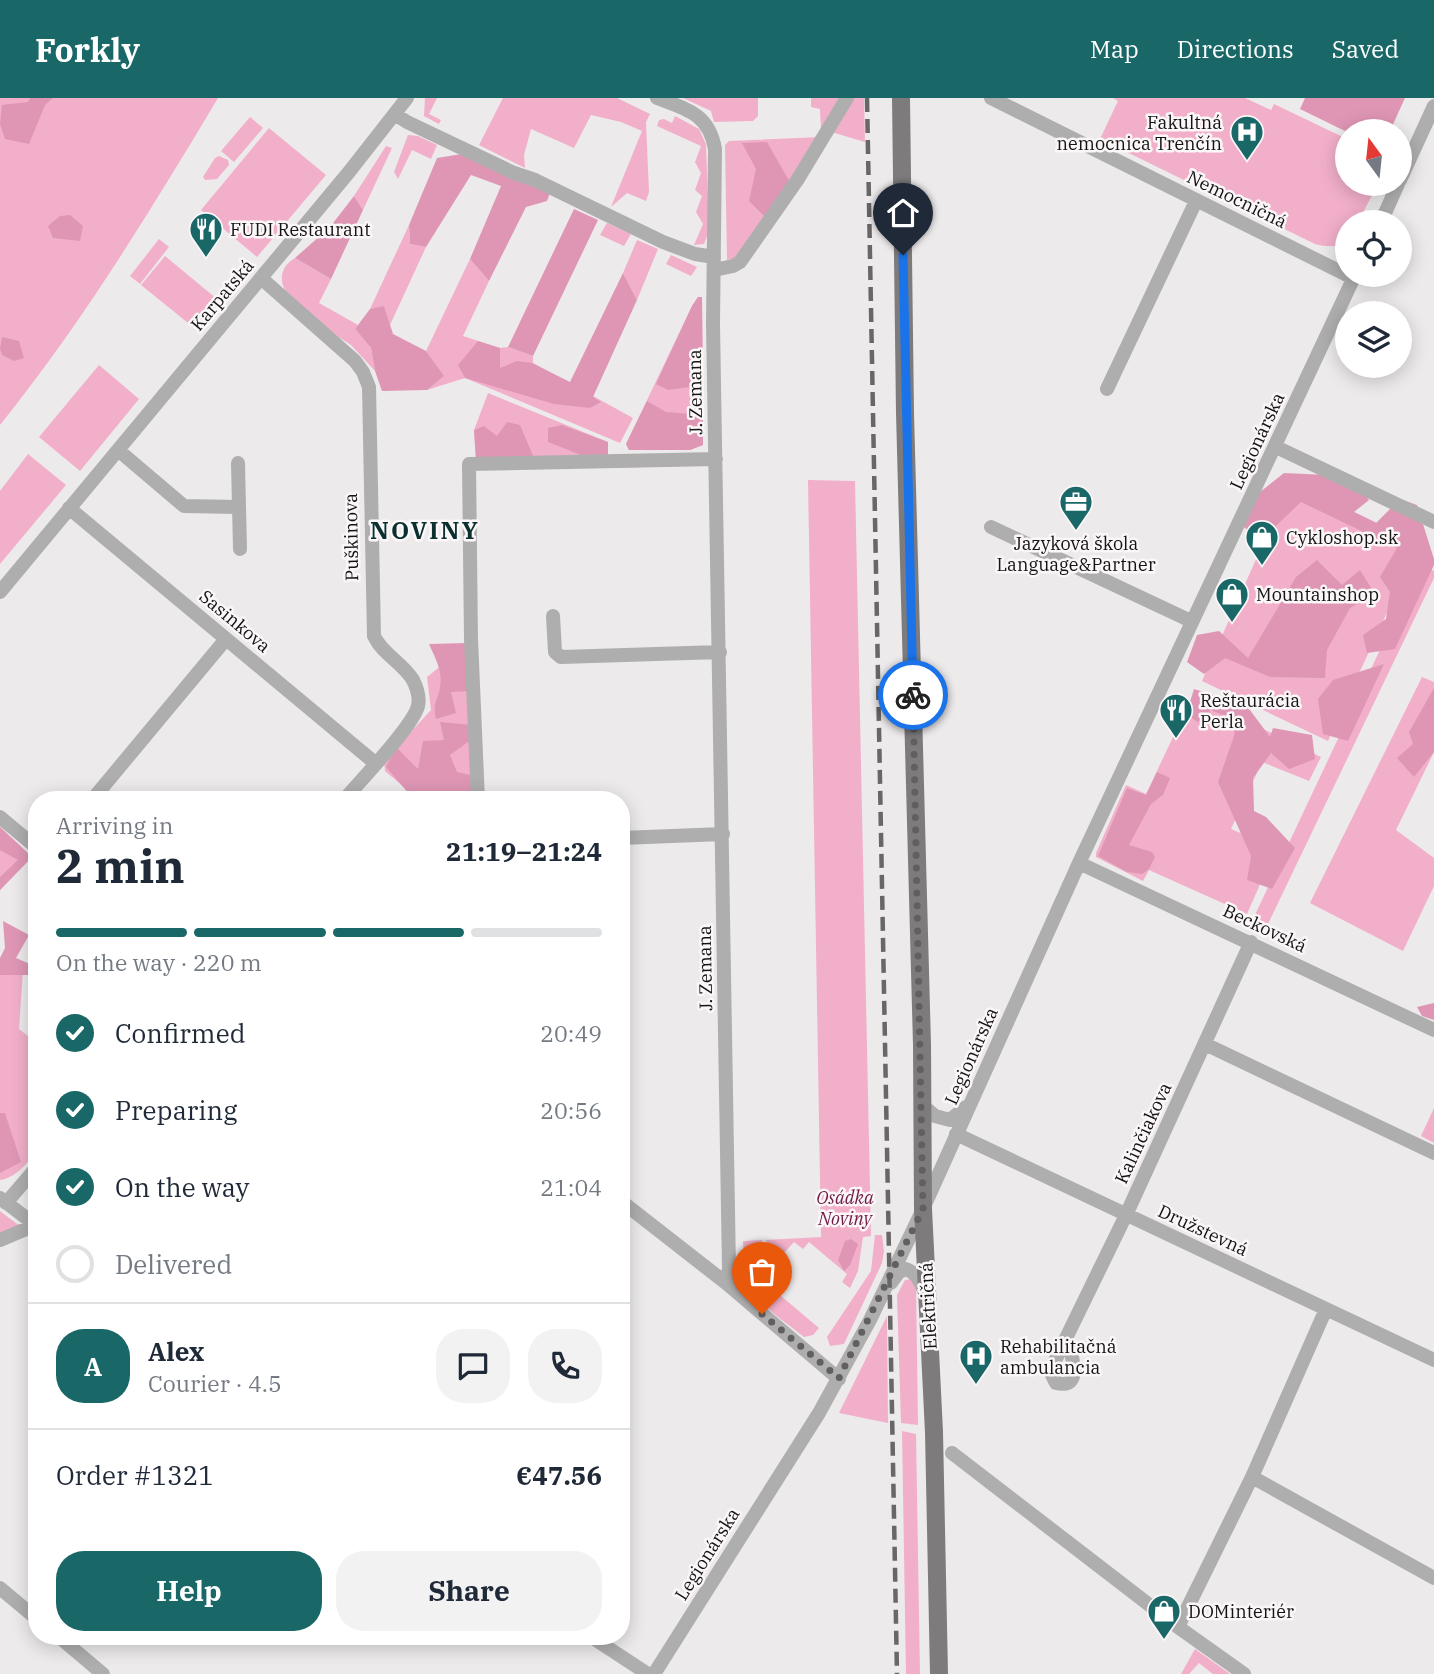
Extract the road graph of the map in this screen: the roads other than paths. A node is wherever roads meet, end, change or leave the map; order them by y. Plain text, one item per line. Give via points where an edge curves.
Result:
1 (407, 98) edge
2 (657, 98) edge
3 (847, 98) edge
4 (901, 98) edge
5 (991, 98) edge
6 (1434, 106) edge
7 (395, 114) junction
8 (1412, 154) edge
9 (1196, 201) junction
10 (714, 264) junction
11 (1335, 267) edge
12 (261, 278) junction
13 (1349, 287) edge
14 (1107, 389) dead end
15 (1276, 447) junction
16 (118, 450) junction
17 (716, 459) junction
18 (238, 463) dead end
19 (239, 507) junction
20 (69, 508) junction
21 (1434, 522) edge
22 (991, 527) dead end
23 (240, 549) dead end
24 (0, 592) edge
25 (553, 616) dead end
26 (1191, 621) junction
27 (226, 639) junction
28 (720, 652) junction
29 (375, 763) junction
30 (99, 791) edge
31 (352, 791) edge
32 (478, 791) edge
33 (0, 817) edge
34 (723, 834) junction
35 (630, 838) edge
36 (28, 840) edge
37 (1079, 863) junction
38 (1251, 942) junction
39 (1434, 1030) edge
40 (1205, 1044) junction
41 (972, 1101) junction
42 (923, 1106) junction
43 (956, 1134) junction
44 (1434, 1153) edge
45 (28, 1176) edge
46 (3, 1200) edge
47 (630, 1207) edge
48 (923, 1209) junction
49 (1126, 1215) junction
50 (28, 1219) edge
51 (28, 1228) edge
52 (0, 1240) edge
53 (726, 1283) junction
54 (883, 1292) junction
55 (927, 1297) junction
56 (1326, 1308) junction
57 (1067, 1338) dead end
58 (1434, 1360) edge
59 (839, 1378) junction
60 (952, 1453) dead end
61 (1252, 1477) junction
62 (1434, 1578) edge
63 (0, 1588) edge
64 (28, 1611) edge
65 (1178, 1627) junction
66 (69, 1645) edge
67 (604, 1645) edge
68 (103, 1674) edge
69 (648, 1674) edge
70 (654, 1674) edge
71 (939, 1674) edge
72 (1244, 1674) edge

1 - 7 street, Karpatská
2 - 10 street, J. Zemana via 691,110 712,131
3 - 10 street via 740,262
4 - 42 main road, Električná
5 - 9 street, Nemocničná
6 - 8 street
7 - 10 street
7 - 12 street, Karpatská
9 - 11 street, Nemocničná
9 - 14 street
10 - 17 street, J. Zemana
12 - 16 street, Karpatská
12 - 29 street, Puškinova via 355,361 369,387 374,636 406,670 418,692 410,723
13 - 15 street, Legionárska
15 - 21 street
15 - 26 street, Legionárska
16 - 19 street via 184,506
16 - 20 street, Karpatská
17 - 28 street, J. Zemana
17 - 32 street via 469,464
18 - 19 street
19 - 23 street
20 - 24 street, Karpatská
20 - 27 street, Sasinkova
22 - 26 street
25 - 28 street via 555,652 561,657
26 - 37 street, Legionárska
27 - 29 street, Sasinkova
27 - 30 street
28 - 34 street, J. Zemana
29 - 31 street, Puškinova
33 - 36 street
34 - 35 street
34 - 53 street, J. Zemana
37 - 38 street, Beckovská
37 - 41 street, Legionárska
38 - 39 street, Beckovská
38 - 40 street, Kalinčiakova
40 - 44 street
40 - 49 street, Kalinčiakova
41 - 42 street via 950,1119 935,1116
41 - 43 street, Legionárska
42 - 48 main road, Električná
43 - 48 street, Legionárska
43 - 49 street, Družstevná
45 - 46 street
46 - 50 street
47 - 53 street
48 - 54 street, Legionárska
48 - 55 main road, Električná
49 - 56 street, Družstevná
49 - 57 street, Kalinčiakova
51 - 52 street
53 - 59 street
54 - 55 street via 905,1269 919,1279
54 - 59 street, Legionárska
55 - 71 main road, Električná
56 - 58 street, Družstevná
56 - 61 street
59 - 70 street, Legionárska
60 - 65 street
61 - 62 street
61 - 65 street
63 - 64 street
65 - 72 street
66 - 68 street
67 - 69 street

